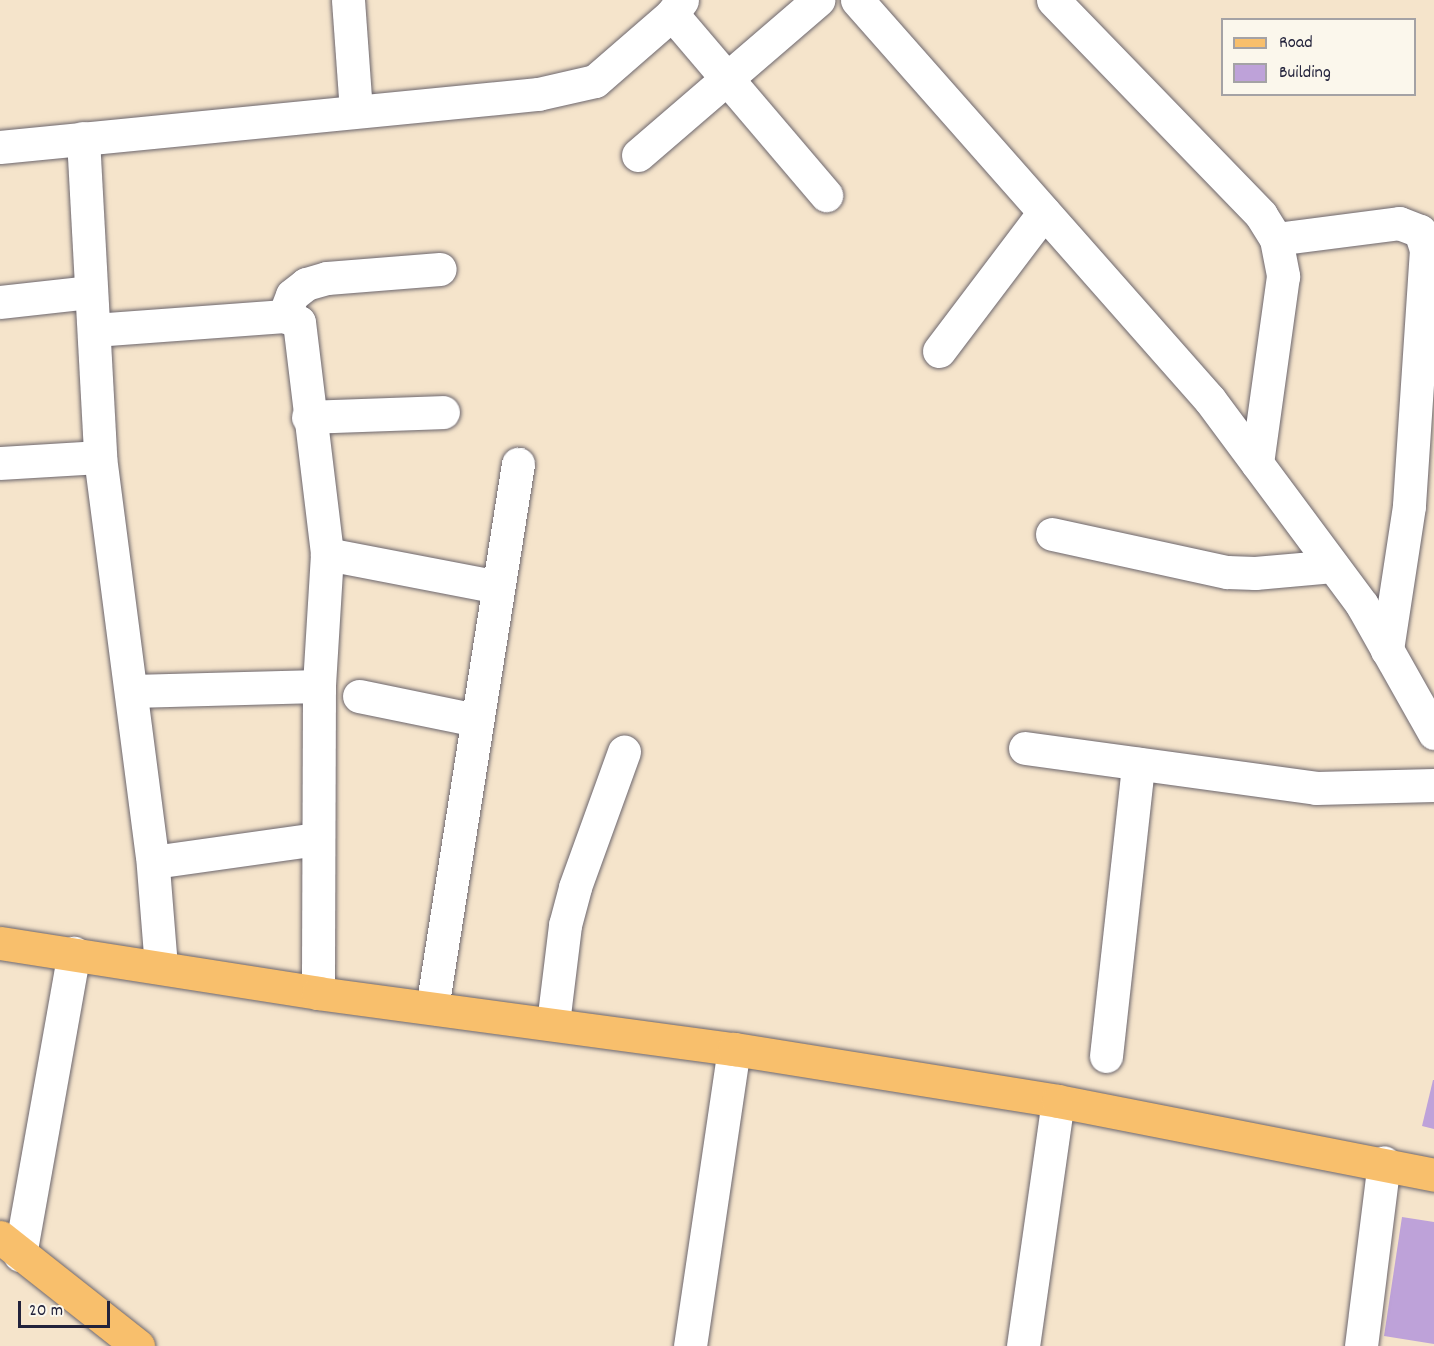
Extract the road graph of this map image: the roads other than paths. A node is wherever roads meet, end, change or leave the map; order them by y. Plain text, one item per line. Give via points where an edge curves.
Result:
1 (348, 0) edge
2 (818, 0) edge
3 (857, 0) edge
4 (1053, 0) edge
5 (677, 7) edge
6 (725, 80) junction
7 (356, 111) junction
8 (83, 138) junction
9 (0, 147) edge
10 (638, 155) dead end
11 (826, 195) dead end
12 (1044, 212) junction
13 (1427, 232) edge
14 (1276, 239) junction
15 (440, 269) dead end
16 (90, 291) junction
17 (0, 302) edge
18 (284, 316) junction
19 (94, 330) junction
20 (939, 351) dead end
21 (443, 412) dead end
22 (308, 417) junction
23 (100, 457) junction
24 (0, 463) edge
25 (1257, 463) junction
26 (518, 464) dead end
27 (1421, 512) edge
28 (1052, 534) dead end
29 (327, 554) junction
30 (1333, 566) junction
31 (498, 587) junction
32 (1387, 650) junction
33 (319, 686) junction
34 (132, 691) junction
35 (359, 696) dead end
36 (476, 720) junction
37 (1434, 733) edge
38 (1025, 748) dead end
39 (624, 752) dead end
40 (1138, 764) junction
41 (1434, 785) edge
42 (317, 839) junction
43 (153, 862) junction
44 (0, 943) edge
45 (74, 953) junction
46 (161, 968) junction
47 (318, 993) junction
48 (432, 1008) junction
49 (553, 1023) junction
50 (734, 1049) junction
51 (1106, 1056) dead end
52 (1058, 1101) junction
53 (1384, 1162) junction
54 (1434, 1174) edge
55 (10, 1246) edge
56 (138, 1346) edge
57 (690, 1346) edge
58 (1023, 1346) edge
59 (1361, 1346) edge

1 - 7 street
2 - 6 street
3 - 12 street
4 - 14 street via 1261,215
5 - 6 street
5 - 7 street via 596,81 538,94
6 - 10 street
6 - 11 street
7 - 8 street
8 - 9 street
8 - 16 street
12 - 20 street
12 - 25 street via 1210,400
13 - 14 street via 1399,223
13 - 27 street
14 - 25 street via 1283,276
15 - 18 street via 327,278 306,284 292,295
16 - 17 street
16 - 19 street
18 - 19 street
18 - 22 street via 295,319 300,327
19 - 23 street
21 - 22 street
22 - 29 street
23 - 24 street
23 - 34 street
25 - 30 street
26 - 31 street
27 - 32 street
28 - 30 street via 1227,572
29 - 31 street
29 - 33 street
30 - 32 street via 1362,605
31 - 36 street
32 - 37 street
33 - 34 street
33 - 42 street
34 - 43 street
35 - 36 street
36 - 48 street
38 - 40 street
39 - 49 street via 565,925
40 - 41 street via 1316,788
40 - 51 street
42 - 43 street
42 - 47 street
43 - 46 street
44 - 45 main road
45 - 46 main road
45 - 55 street
46 - 47 main road
47 - 48 main road
48 - 49 main road
49 - 50 main road
50 - 52 main road
50 - 57 street
52 - 53 main road
52 - 58 street
53 - 54 main road
53 - 59 street
55 - 56 main road

